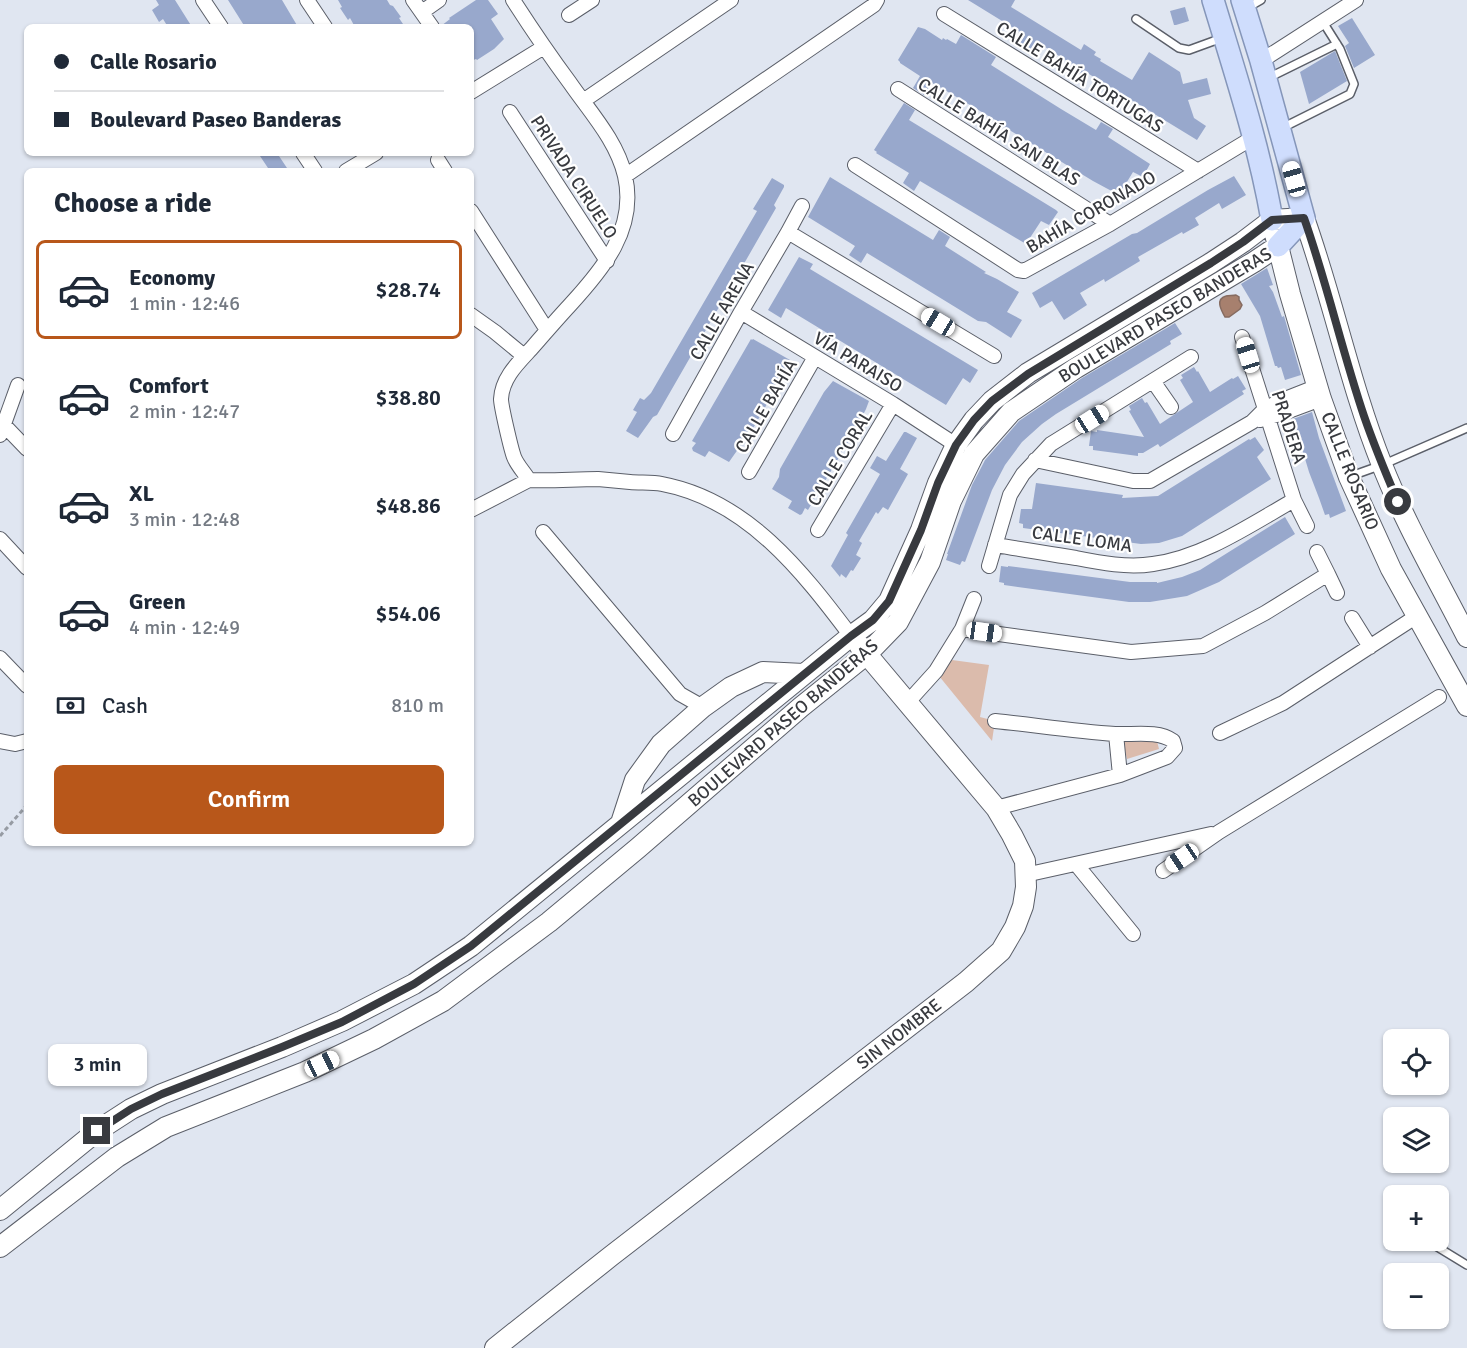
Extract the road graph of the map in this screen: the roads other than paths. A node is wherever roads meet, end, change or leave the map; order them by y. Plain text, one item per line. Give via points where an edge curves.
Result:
1 (203, 0) edge
2 (307, 0) edge
3 (413, 0) edge
4 (439, 0) edge
5 (513, 0) edge
6 (592, 0) edge
7 (731, 0) edge
8 (877, 0) edge
9 (1213, 0) edge
10 (1356, 0) edge
11 (1249, 3) edge
12 (422, 12) junction
13 (944, 14) dead end
14 (569, 15) dead end
15 (1136, 19) dead end
16 (1323, 22) junction
17 (219, 24) edge
18 (323, 24) edge
19 (430, 24) edge
20 (1224, 38) junction
21 (1337, 44) junction
22 (544, 47) junction
23 (1264, 70) junction
24 (474, 87) edge
25 (898, 89) dead end
26 (583, 101) junction
27 (510, 112) dead end
28 (1280, 129) junction
29 (1254, 137) junction
30 (371, 156) edge
31 (855, 165) dead end
32 (351, 168) edge
33 (1198, 171) junction
34 (625, 176) junction
35 (802, 206) dead end
36 (474, 216) edge
37 (1304, 218) junction
38 (1272, 220) junction
39 (1110, 224) junction
40 (788, 232) junction
41 (1278, 246) junction
42 (607, 261) junction
43 (741, 312) junction
44 (474, 317) edge
45 (547, 330) junction
46 (1242, 337) dead end
47 (524, 356) junction
48 (994, 356) dead end
49 (815, 357) junction
50 (1191, 357) dead end
51 (1153, 381) junction
52 (18, 385) dead end
53 (1319, 393) junction
54 (893, 404) junction
55 (1171, 407) dead end
56 (1266, 414) junction
57 (1467, 428) edge
58 (2, 430) edge
59 (673, 434) dead end
60 (956, 445) junction
61 (24, 446) edge
62 (1035, 460) junction
63 (1382, 465) junction
64 (749, 472) dead end
65 (1349, 477) junction
66 (529, 480) junction
67 (1294, 500) junction
68 (474, 508) edge
69 (1307, 526) dead end
70 (818, 530) dead end
71 (543, 532) dead end
72 (0, 539) edge
73 (994, 544) junction
74 (1317, 552) dead end
75 (24, 565) edge
76 (988, 566) dead end
77 (1328, 574) junction
78 (1338, 593) dead end
79 (974, 599) dead end
80 (1417, 616) junction
81 (1352, 618) dead end
82 (963, 629) junction
83 (851, 636) junction
84 (1467, 637) edge
85 (1370, 647) junction
86 (867, 654) junction
87 (0, 658) edge
88 (804, 674) junction
89 (24, 683) edge
90 (680, 694) junction
91 (1439, 698) dead end
92 (908, 702) junction
93 (1467, 706) edge
94 (703, 707) junction
95 (994, 721) dead end
96 (684, 724) junction
97 (1220, 733) dead end
98 (1116, 734) junction
99 (0, 741) edge
100 (24, 742) edge
101 (1120, 776) junction
102 (996, 808) junction
103 (621, 823) junction
104 (1219, 832) junction
105 (1076, 864) junction
106 (1163, 871) dead end
107 (1025, 875) junction
108 (1132, 934) dead end
109 (0, 1210) edge
110 (0, 1247) edge
111 (1444, 1251) edge
112 (1467, 1265) edge
113 (495, 1348) edge

1 - 17 street
2 - 18 street
3 - 12 street
4 - 12 street
5 - 22 street
6 - 14 street
7 - 26 street
8 - 34 street
9 - 20 main road
10 - 16 street
11 - 23 main road
12 - 19 street
13 - 33 street, CALLE BAHÍA TORTUGAS
15 - 20 lane via 1179,48 1189,50
16 - 21 lane
16 - 23 street
20 - 29 main road
21 - 23 lane
21 - 28 lane via 1354,84 1350,94
22 - 24 street
22 - 26 street
23 - 28 main road
25 - 39 street, CALLE BAHÍA SAN BLAS
26 - 34 street via 618,154
27 - 42 street, PRIVADA CIRUELO
28 - 37 main road
29 - 33 street, BAHÍA CORONADO
29 - 38 main road
30 - 32 street
31 - 39 street, BAHÍA CORONADO via 1021,271
33 - 39 street, BAHÍA CORONADO
34 - 42 street via 624,222
35 - 40 street, CALLE ARENA
36 - 45 street
37 - 38 main road, BOULEVARD PASEO BANDERAS
37 - 41 main road, BOULEVARD PASEO BANDERAS
37 - 63 main road, CALLE ROSARIO
38 - 41 main road, CALLE ROSARIO
38 - 60 main road, BOULEVARD PASEO BANDERAS via 1211,263 1028,374 992,401
40 - 43 street, CALLE ARENA
40 - 48 street
41 - 53 main road, CALLE ROSARIO
41 - 86 main road, BOULEVARD PASEO BANDERAS via 1076,368 1011,412 974,454 951,501 930,561 897,622
42 - 45 street
43 - 49 street, VÍA PARAISO
43 - 59 street, CALLE ARENA
44 - 47 street
45 - 47 street
46 - 56 street, PRADERA
47 - 66 street via 505,382 501,400 514,457
49 - 54 street, VÍA PARAISO
49 - 64 street, CALLE BAHÍA
50 - 51 street
51 - 55 street
51 - 62 street via 1051,444
52 - 58 street
53 - 56 street via 1280,401
53 - 65 main road, CALLE ROSARIO
54 - 60 street, VÍA PARAISO
54 - 70 street, CALLE CORAL
56 - 62 street via 1150,481 1133,481
56 - 67 street, PRADERA
57 - 63 lane
58 - 61 street
60 - 83 main road, BOULEVARD PASEO BANDERAS via 889,601 873,620
62 - 73 street via 1010,495
63 - 65 lane
63 - 84 main road, CALLE ROSARIO
65 - 80 main road, CALLE ROSARIO
66 - 68 street
66 - 83 street via 661,483 702,495 755,528 778,548
67 - 69 street, PRADERA
67 - 73 street, CALLE LOMA via 1203,549 1152,564 1096,562
71 - 90 street
72 - 75 street
73 - 76 street
74 - 77 street
77 - 78 street
77 - 82 street via 1265,614 1203,646 1131,652
79 - 82 street
80 - 85 street
80 - 93 main road, CALLE ROSARIO
81 - 85 street
82 - 92 street via 936,671
83 - 86 main road, SIN NOMBRE
83 - 88 main road, BOULEVARD PASEO BANDERAS
85 - 97 street via 1283,703
86 - 92 main road, SIN NOMBRE
86 - 110 main road, BOULEVARD PASEO BANDERAS via 567,907 443,1001 305,1072 166,1127 117,1157
87 - 89 street
88 - 94 main road via 763,672 731,687
88 - 103 main road, BOULEVARD PASEO BANDERAS
90 - 94 street
90 - 96 street
91 - 104 street
92 - 102 main road, SIN NOMBRE
94 - 96 main road
95 - 98 street
96 - 103 main road via 661,744 635,780
98 - 101 street
98 - 101 street via 1167,736 1175,748 1167,757
99 - 100 street
101 - 102 street
102 - 107 main road, SIN NOMBRE via 1025,861
103 - 109 main road, BOULEVARD PASEO BANDERAS via 471,946 414,984 342,1022 131,1109 97,1131
104 - 105 street
104 - 106 street
105 - 107 street
105 - 108 street
107 - 113 main road, SIN NOMBRE via 1023,906 1001,951
111 - 112 lane

